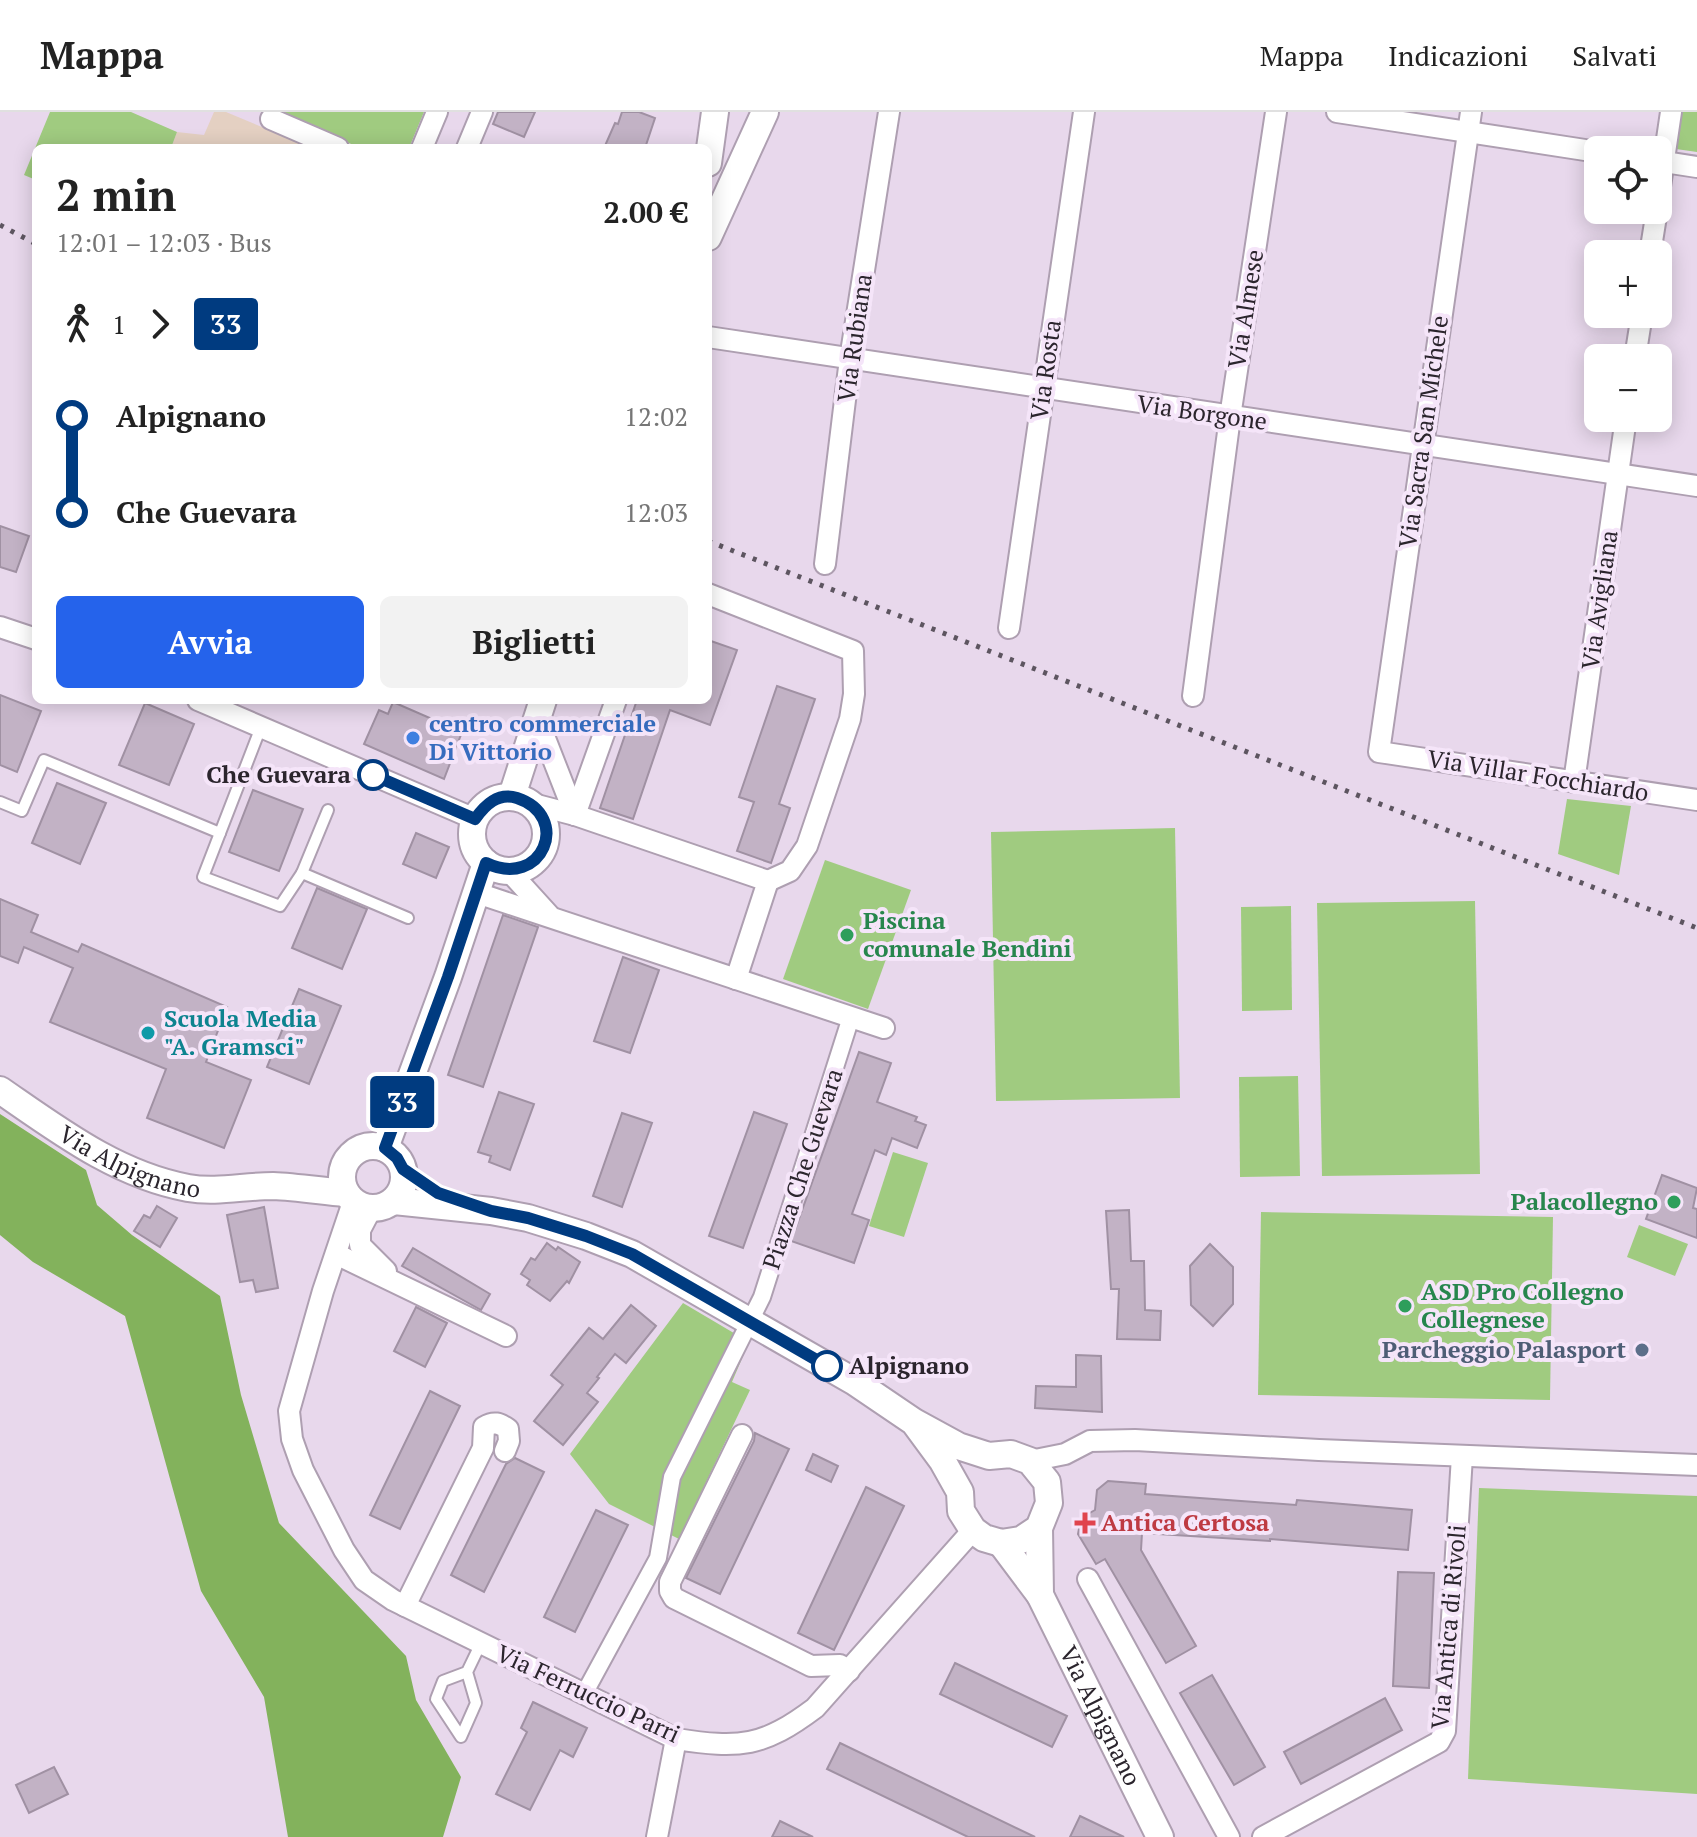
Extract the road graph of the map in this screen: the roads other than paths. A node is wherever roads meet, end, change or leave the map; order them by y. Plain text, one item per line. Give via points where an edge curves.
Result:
1 (437, 112) edge
2 (482, 112) edge
3 (715, 112) edge
4 (765, 112) edge
5 (889, 112) edge
6 (1084, 112) edge
7 (1276, 112) edge
8 (1337, 112) edge
9 (1671, 112) edge
10 (271, 119) dead end
11 (1469, 122) edge
12 (1666, 136) edge
13 (329, 144) edge
14 (424, 144) edge
15 (469, 144) edge
16 (711, 144) edge
17 (1584, 149) edge
18 (1672, 164) edge
19 (1697, 167) edge
20 (712, 228) edge
21 (712, 338) edge
22 (850, 359) junction
23 (1043, 389) junction
24 (1230, 417) junction
25 (1624, 432) edge
26 (1423, 445) junction
27 (1618, 474) junction
28 (1697, 486) edge
29 (825, 564) dead end
30 (712, 596) edge
31 (0, 627) edge
32 (1009, 628) dead end
33 (32, 638) edge
34 (1193, 696) dead end
35 (207, 704) edge
36 (615, 704) edge
37 (540, 709) edge
38 (261, 727) junction
39 (1379, 752) joint
40 (1574, 782) junction
41 (523, 800) junction
42 (1697, 800) edge
43 (0, 802) edge
44 (328, 810) dead end
45 (575, 815) junction
46 (475, 819) junction
47 (220, 833) junction
48 (498, 867) junction
49 (302, 873) junction
50 (768, 881) junction
51 (477, 893) junction
52 (408, 918) dead end
53 (553, 918) junction
54 (736, 979) junction
55 (851, 1017) junction
56 (884, 1028) dead end
57 (0, 1090) edge
58 (385, 1148) junction
59 (403, 1169) junction
60 (361, 1195) junction
61 (491, 1211) junction
62 (336, 1254) junction
63 (402, 1284) junction
64 (750, 1320) junction
65 (506, 1336) dead end
66 (914, 1422) junction
67 (742, 1435) dead end
68 (505, 1451) dead end
69 (1065, 1454) junction
70 (989, 1456) junction
71 (1462, 1456) junction
72 (1030, 1461) junction
73 (1697, 1465) edge
74 (1047, 1482) junction
75 (960, 1492) junction
76 (1039, 1528) junction
77 (973, 1530) junction
78 (1001, 1543) junction
79 (1088, 1579) dead end
80 (1040, 1595) junction
81 (405, 1606) junction
82 (481, 1643) junction
83 (795, 1643) dead end
84 (845, 1668) junction
85 (467, 1672) junction
86 (584, 1694) junction
87 (676, 1739) junction
88 (657, 1837) edge
89 (1160, 1837) edge
90 (1229, 1837) edge
91 (1263, 1837) edge

1 - 14 street
2 - 15 street
3 - 16 street
4 - 20 street
5 - 22 street, Via Rubiana
6 - 23 street, Via Rosta
7 - 24 street, Via Almese
8 - 11 street
9 - 12 street
10 - 13 street
11 - 17 street
11 - 26 street, Via Sacra San Michele
18 - 19 street
21 - 22 street, Via Borgone
22 - 23 street, Via Borgone
22 - 29 street, Via Rubiana
23 - 24 street, Via Borgone
23 - 32 street, Via Rosta
24 - 26 street, Via Borgone
24 - 34 street, Via Almese
25 - 27 street, Via Avigliana
26 - 27 street, Via Borgone
26 - 39 street, Via Sacra San Michele
27 - 28 street, Via Borgone
27 - 40 street, Via Avigliana
30 - 50 street via 853,651 850,719 807,846 790,871
31 - 33 street
35 - 38 street
36 - 45 street
37 - 41 street
37 - 45 street
38 - 46 street
38 - 47 lane
39 - 40 street, Via Villar Focchiardo
40 - 42 street, Via Villar Focchiardo
41 - 45 street
41 - 46 street via 496,799
41 - 48 street via 544,819 547,836 541,854 531,865
43 - 47 lane via 22,811 44,760
44 - 49 lane
45 - 50 street
46 - 48 street via 474,847
47 - 49 lane via 203,877 280,906
48 - 51 street
48 - 53 street
49 - 52 lane
50 - 54 street
51 - 53 street
51 - 58 street
53 - 54 street
54 - 55 street
55 - 56 street
55 - 64 street, Piazza Che Guevara via 762,1297
57 - 60 street, Via Alpignano via 67,1136 143,1176 202,1189 273,1186
58 - 59 street
58 - 60 street via 359,1149 348,1158
59 - 60 street via 403,1185
59 - 61 street, Via Alpignano via 438,1193
60 - 61 street, Via Alpignano
60 - 62 street, Via Ferruccio Parri
60 - 63 street via 360,1245
61 - 64 street, Via Alpignano via 528,1218 632,1254
62 - 63 street
62 - 81 street, Via Ferruccio Parri via 289,1411 292,1439 303,1470 364,1580
63 - 65 street
64 - 66 street, Via Alpignano
64 - 86 street, Piazza Che Guevara via 672,1477 658,1558
66 - 70 street
66 - 75 street
67 - 84 street via 670,1591 674,1598 811,1666
68 - 81 street via 508,1429 491,1422 484,1427 483,1448
69 - 71 street via 1090,1441 1135,1440
69 - 72 street
69 - 74 street
70 - 72 street via 1011,1454
70 - 75 street via 971,1468
71 - 73 street
71 - 91 street, Via Antica di Rivoli via 1445,1731 1439,1742
72 - 74 street
74 - 76 street via 1049,1503
75 - 77 street via 961,1511
76 - 78 street via 1021,1540
76 - 80 street
77 - 78 street
77 - 84 street, Via Ferruccio Parri
78 - 80 street, Via Alpignano
79 - 90 street
80 - 89 street, Via Alpignano
81 - 82 street, Via Ferruccio Parri
82 - 85 lane
82 - 86 street, Via Ferruccio Parri
83 - 84 street
84 - 87 street, Via Ferruccio Parri via 815,1708 786,1730 755,1743
85 - 85 lane via 476,1703 461,1737 436,1699 443,1681
86 - 87 street, Via Ferruccio Parri
87 - 88 street

